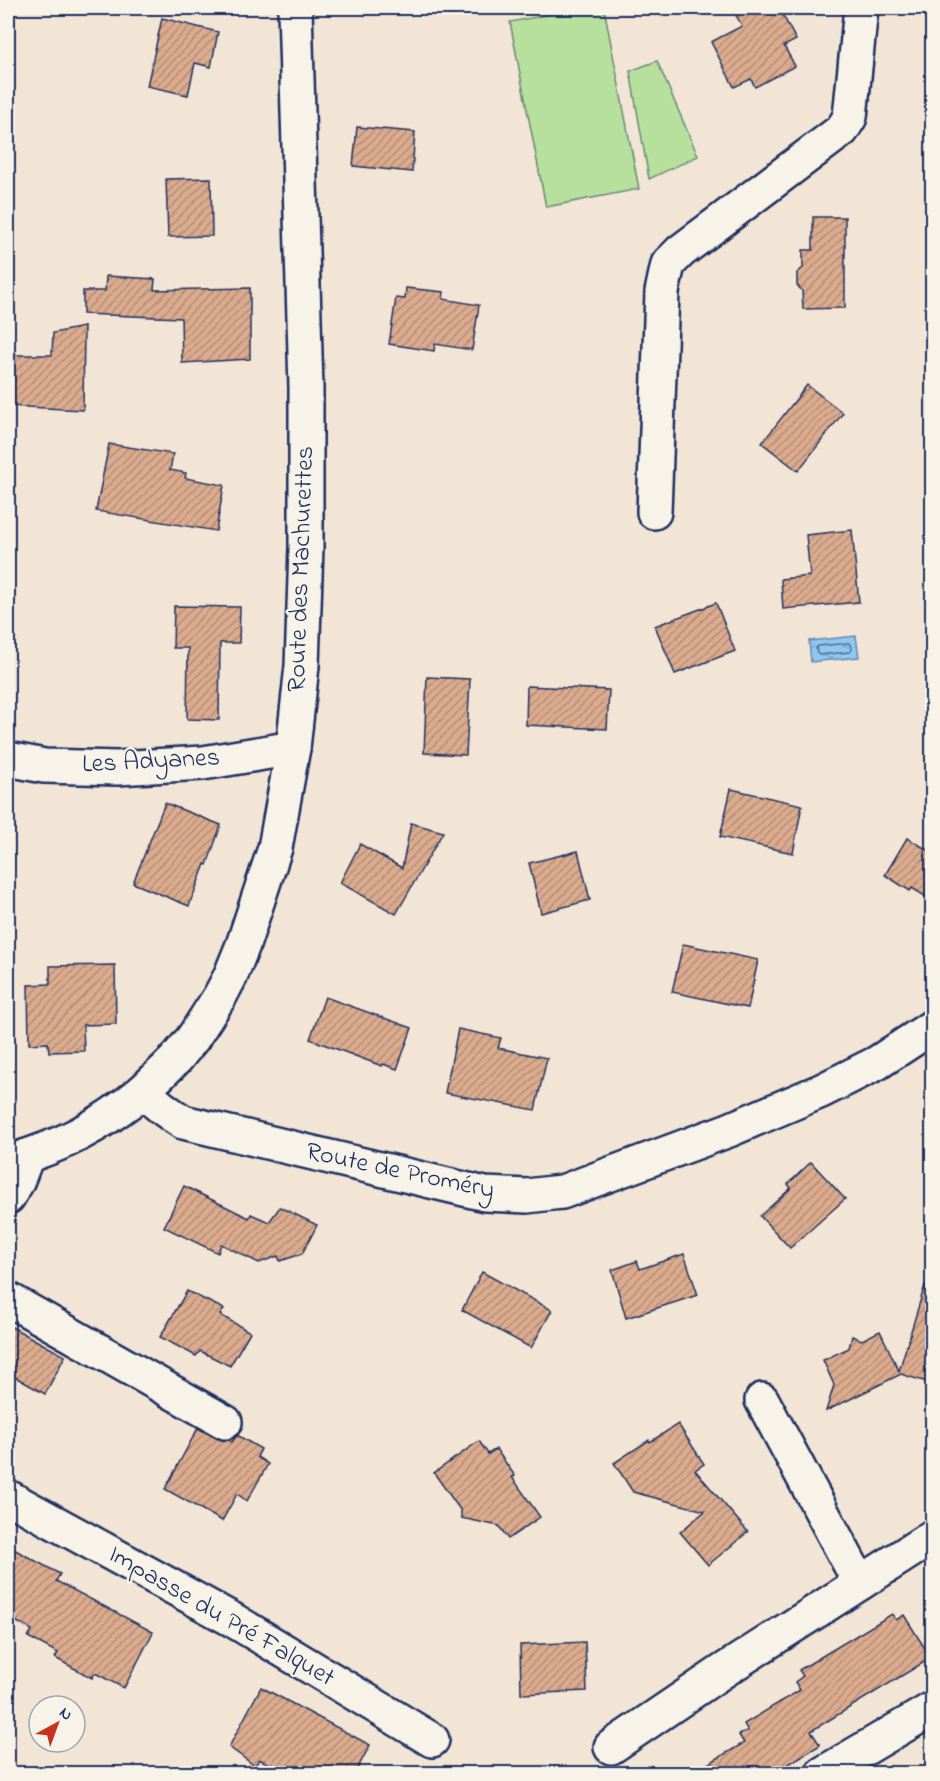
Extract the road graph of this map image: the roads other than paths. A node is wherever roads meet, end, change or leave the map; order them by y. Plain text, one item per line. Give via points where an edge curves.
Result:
1 (295, 8) edge
2 (861, 8) edge
3 (654, 512) dead end
4 (294, 748) junction
5 (8, 759) edge
6 (933, 1027) edge
7 (143, 1091) junction
8 (17, 1159) edge
9 (8, 1197) edge
10 (8, 1299) edge
11 (762, 1400) dead end
12 (225, 1422) dead end
13 (8, 1497) edge
14 (933, 1537) edge
15 (860, 1583) junction
16 (933, 1709) edge
17 (432, 1740) dead end
18 (611, 1747) dead end
19 (822, 1773) edge

1 - 4 street, Route des Machurettes via 306,388 306,547 302,666
2 - 3 street via 850,117 842,130 668,264 663,292
4 - 5 street, Les Adyanes via 203,762 117,768 44,766
4 - 7 street, Route des Machurettes via 275,848 230,977 193,1038
6 - 7 street, Route de Proméry via 821,1091 729,1130 562,1192 526,1196 485,1194 183,1122
7 - 8 street via 92,1127
8 - 9 street via 17,1182
10 - 12 street
11 - 15 street
13 - 17 street, Impasse du Pré Falquet via 233,1620
14 - 15 street
15 - 18 street
16 - 19 street

